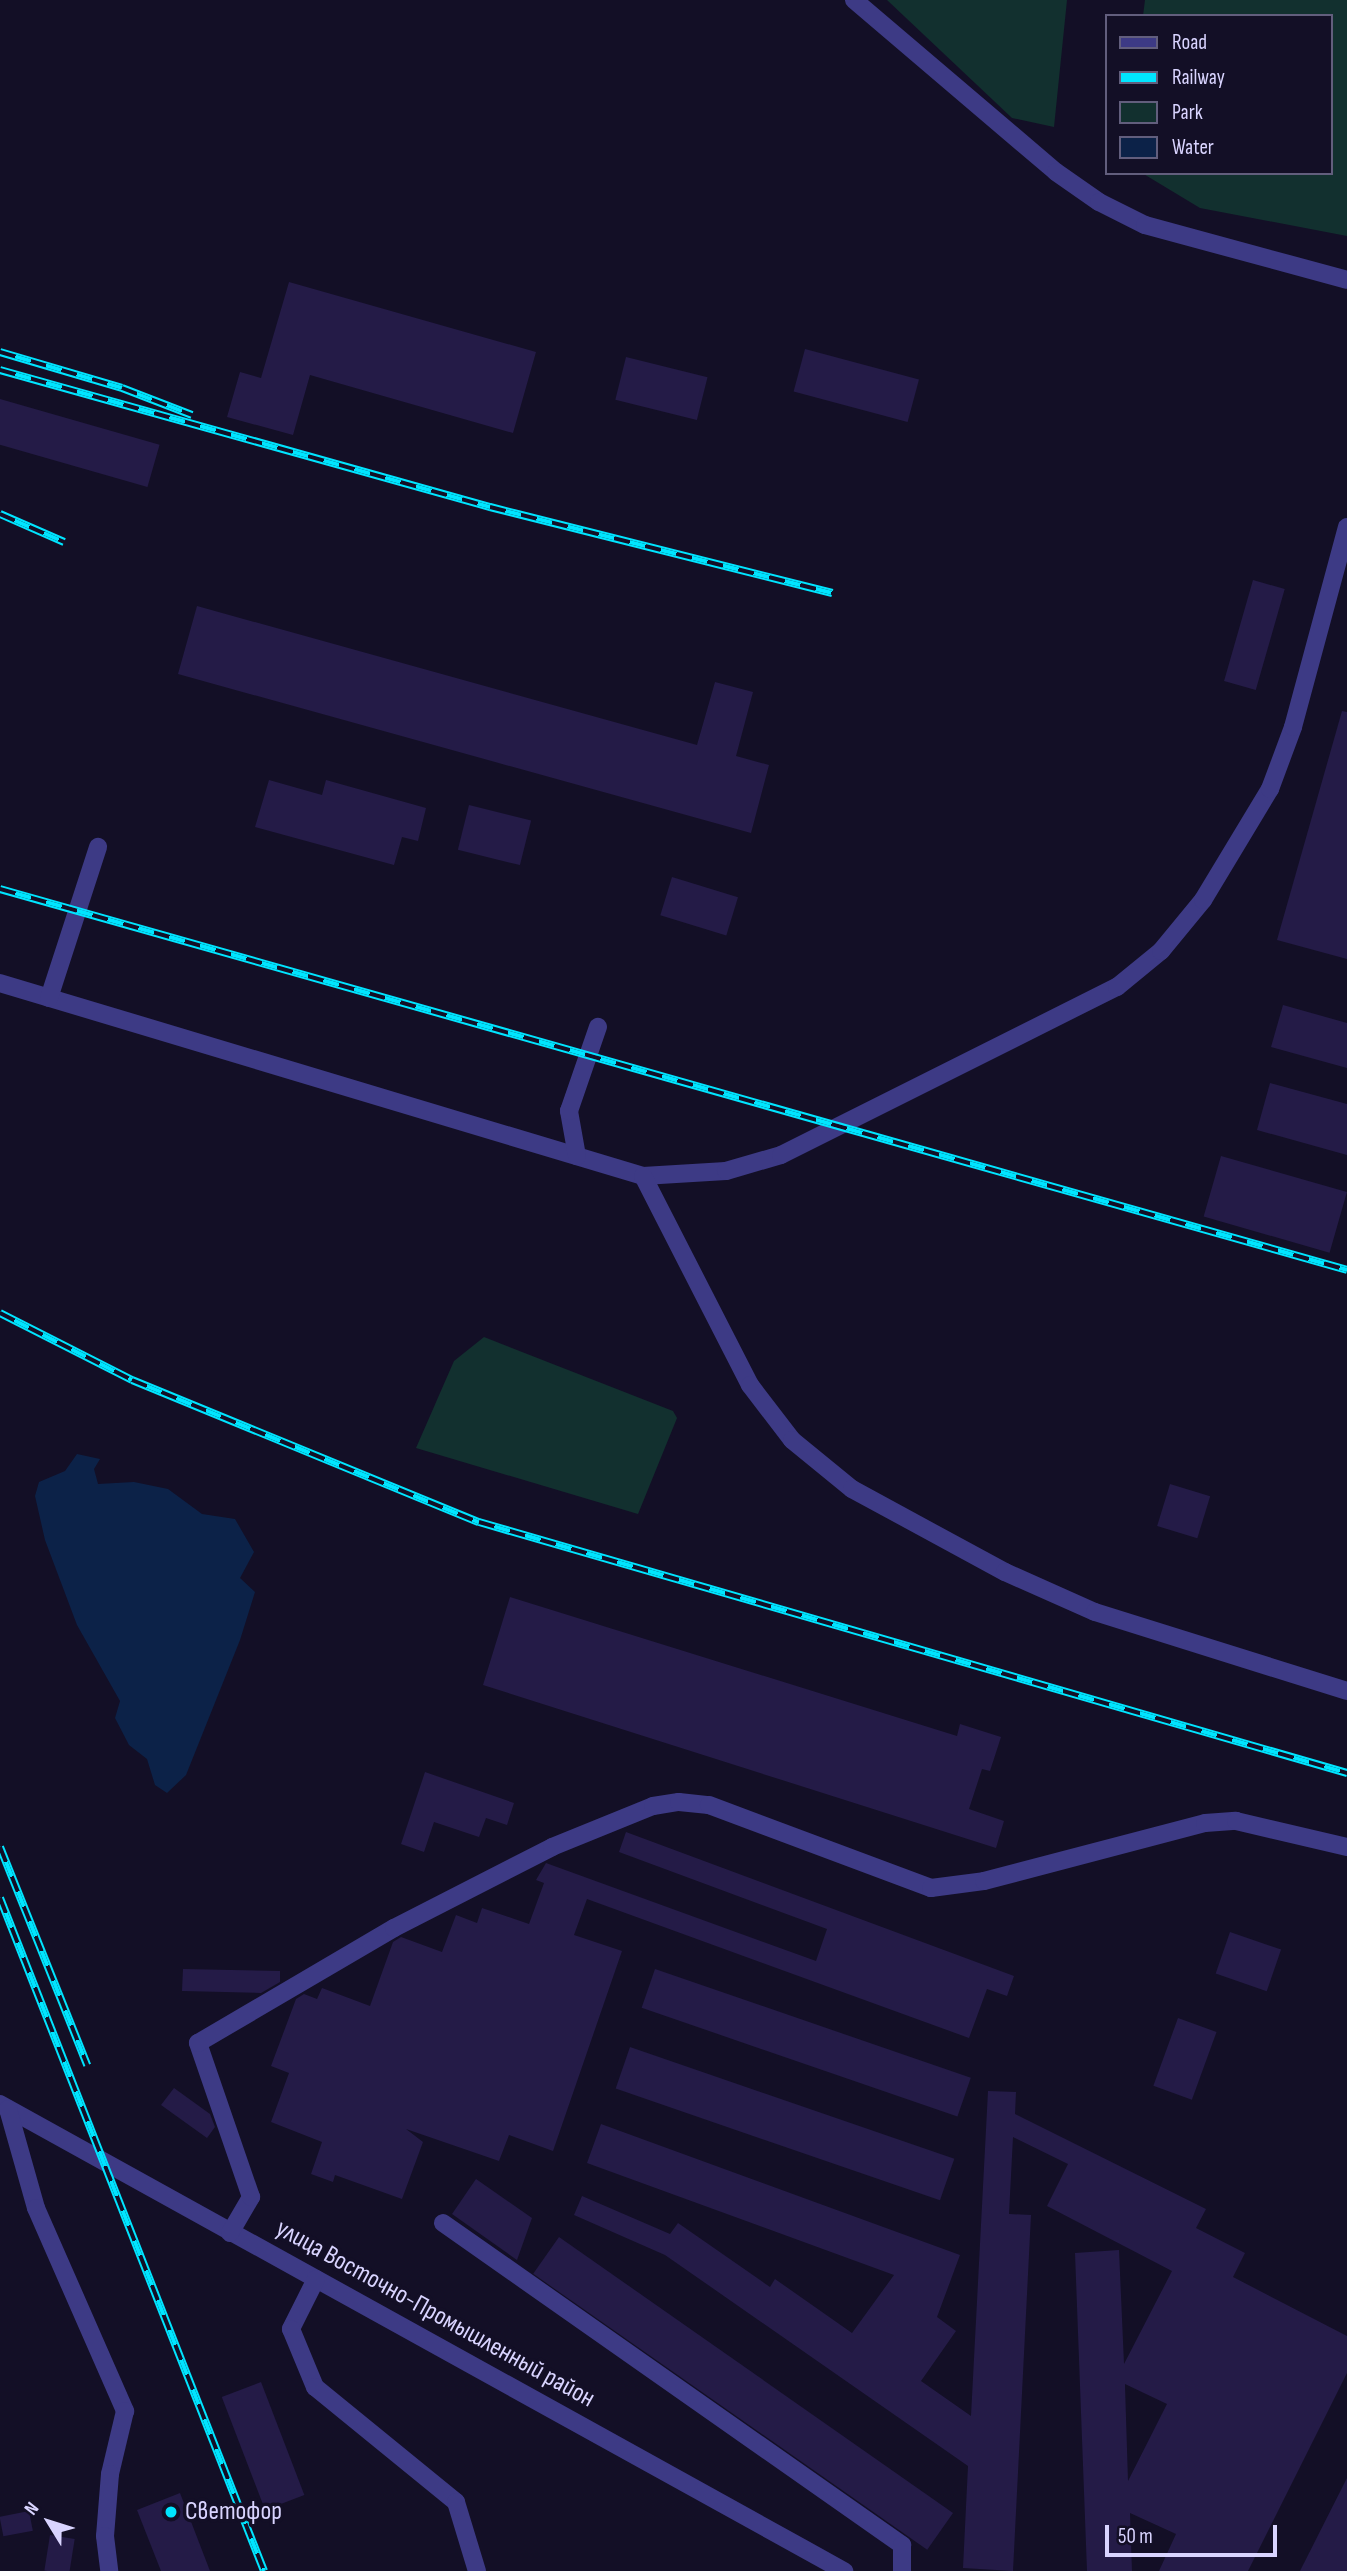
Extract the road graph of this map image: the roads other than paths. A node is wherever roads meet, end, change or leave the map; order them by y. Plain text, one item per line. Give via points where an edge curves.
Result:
1 (854, 0) edge
2 (1347, 280) edge
3 (1347, 527) edge
4 (98, 847) dead end
5 (0, 983) edge
6 (49, 998) junction
7 (598, 1027) dead end
8 (577, 1156) junction
9 (643, 1176) junction
10 (1347, 1691) edge
11 (1347, 1847) edge
12 (4, 2107) edge
13 (443, 2222) dead end
14 (230, 2232) junction
15 (316, 2279) junction
16 (108, 2571) edge
17 (477, 2571) edge
18 (844, 2571) edge
19 (902, 2571) edge

1 - 2 street via 1056,172 1099,202 1168,232
3 - 9 street via 1293,727 1270,789 1203,900 1161,951 1117,987 781,1155 726,1171
4 - 6 street
5 - 6 street
6 - 8 street
7 - 8 street via 569,1111
8 - 9 street
9 - 10 street via 750,1385 792,1440 852,1489 1005,1572 1095,1612
11 - 14 street via 1236,1821 1205,1824 984,1881 931,1888 709,1805 679,1802 653,1806 552,1847 394,1927 198,2043 251,2197
12 - 14 street, улица Восточно-Промышленный район
12 - 16 street via 36,2208 125,2411 110,2473 105,2536
13 - 19 street via 902,2546
14 - 15 street, улица Восточно-Промышленный район
15 - 17 street via 291,2329 315,2387 456,2502
15 - 18 street, улица Восточно-Промышленный район

